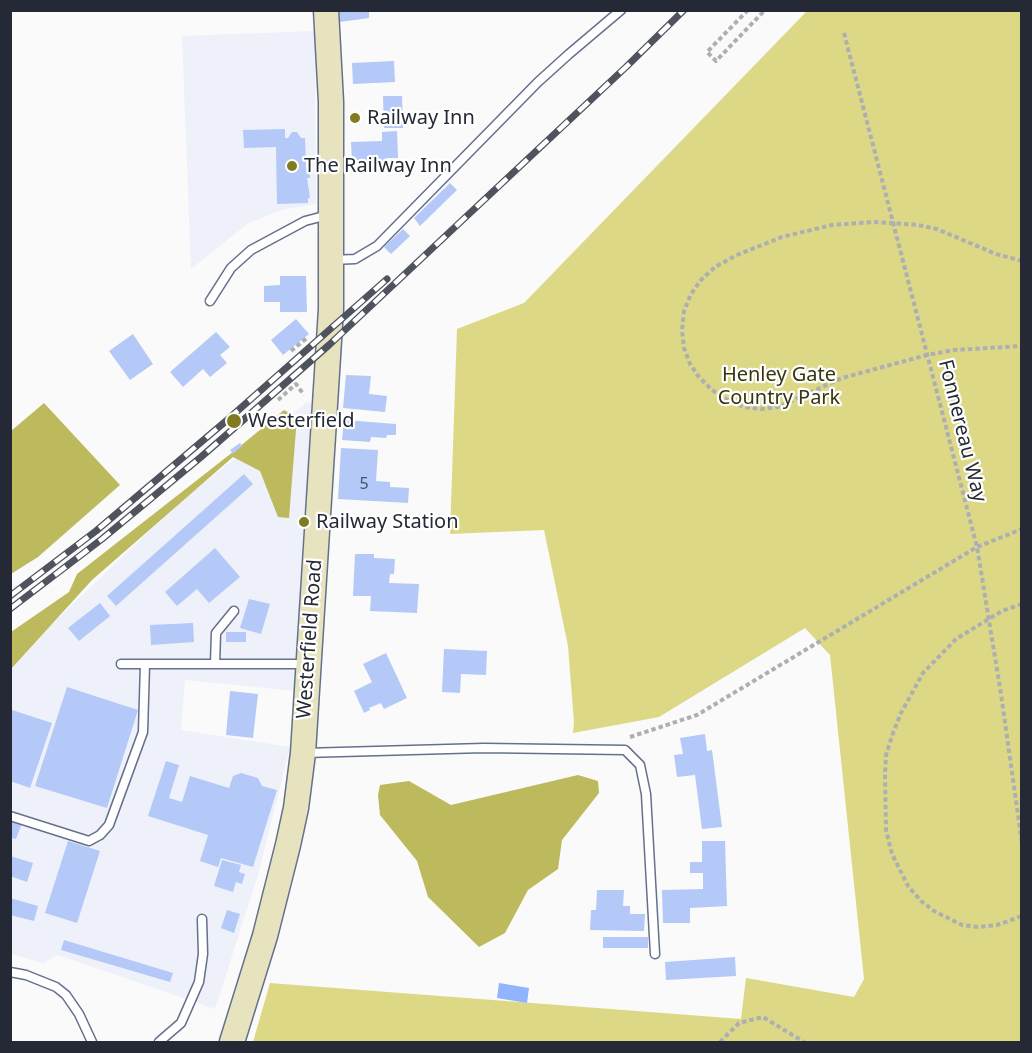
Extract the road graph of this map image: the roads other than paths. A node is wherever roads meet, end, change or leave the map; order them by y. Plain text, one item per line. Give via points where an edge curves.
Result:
1 (326, 10) edge
2 (621, 10) edge
3 (332, 214) junction
4 (332, 260) junction
5 (210, 301) dead end
6 (234, 611) dead end
7 (121, 664) dead end
8 (145, 664) junction
9 (215, 664) junction
10 (308, 664) junction
11 (303, 753) junction
12 (10, 816) edge
13 (202, 919) dead end
14 (655, 954) dead end
15 (10, 972) edge
16 (92, 1042) edge
17 (159, 1042) edge
18 (232, 1042) edge

1 - 3 main road, Westerfield Road via 325,102
2 - 4 lane via 538,82 377,246 355,259
3 - 4 main road, Westerfield Road
3 - 5 lane via 305,222 251,250 231,268
4 - 10 main road, Westerfield Road
6 - 9 lane via 216,633
7 - 8 lane
8 - 9 lane
8 - 12 lane via 143,732 109,825 89,841
9 - 10 lane
10 - 11 main road, Westerfield Road
11 - 14 lane via 484,748 625,750 640,765 646,794
11 - 18 main road, Westerfield Road via 288,845
13 - 17 lane via 199,982 181,1023
15 - 16 lane via 56,987 66,995

